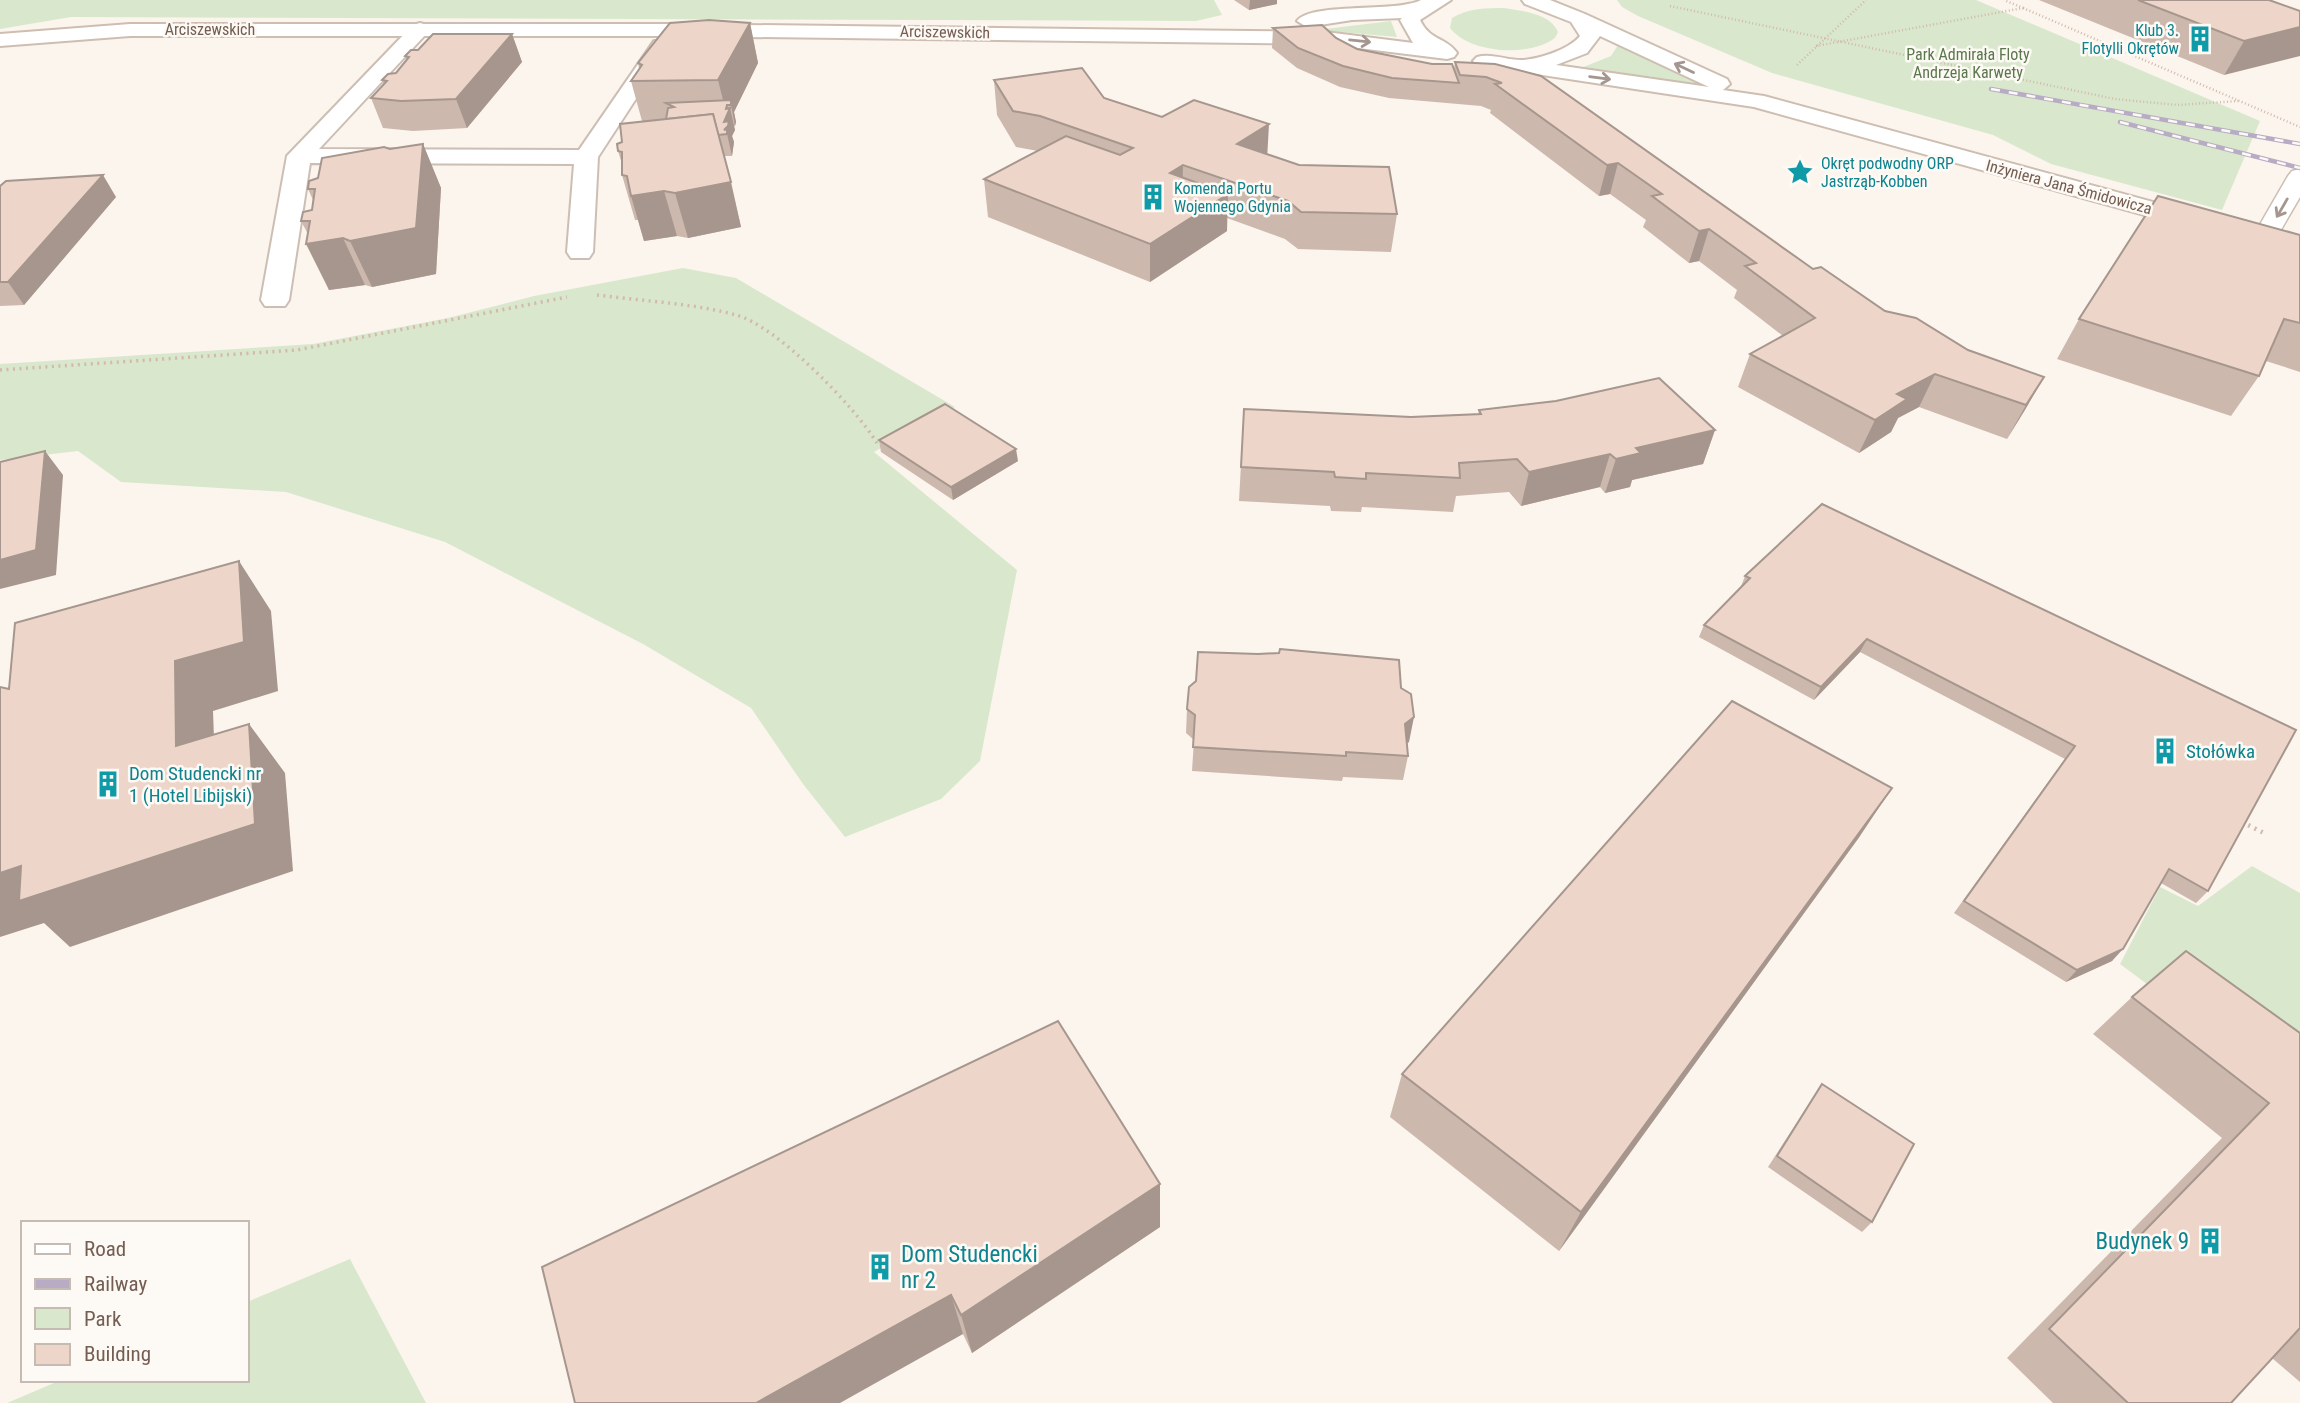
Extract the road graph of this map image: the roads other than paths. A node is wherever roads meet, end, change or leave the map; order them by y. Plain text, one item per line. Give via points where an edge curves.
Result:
1 (1544, 1) edge
2 (1426, 3) edge
3 (1578, 18) junction
4 (420, 29) junction
5 (671, 30) junction
6 (1219, 35) junction
7 (0, 40) edge
8 (1447, 53) junction
9 (1484, 61) junction
10 (1756, 101) junction
11 (299, 156) junction
12 (586, 157) junction
13 (2300, 176) edge
14 (2263, 240) junction
15 (2300, 250) edge
16 (580, 252) dead end
17 (275, 300) dead end

1 - 3 street, Inżyniera Jana Śmidowicza
2 - 6 street, Arciszewskich
2 - 8 street via 1410,20 1411,29
3 - 9 street via 1590,36 1574,53 1535,62
10 -> 3 street, Inżyniera Jana Śmidowicza
4 - 5 street, Arciszewskich
4 - 7 street, Arciszewskich via 130,30
4 - 11 street
5 - 6 street, Arciszewskich
5 - 12 street
6 -> 8 street, Arciszewskich via 1326,37
8 - 9 street
9 -> 10 street, Inżyniera Jana Śmidowicza
10 - 14 street, Inżyniera Jana Śmidowicza
11 - 12 street
11 - 17 street
12 - 16 street
13 -> 14 lane
14 - 15 street, Inżyniera Jana Śmidowicza

